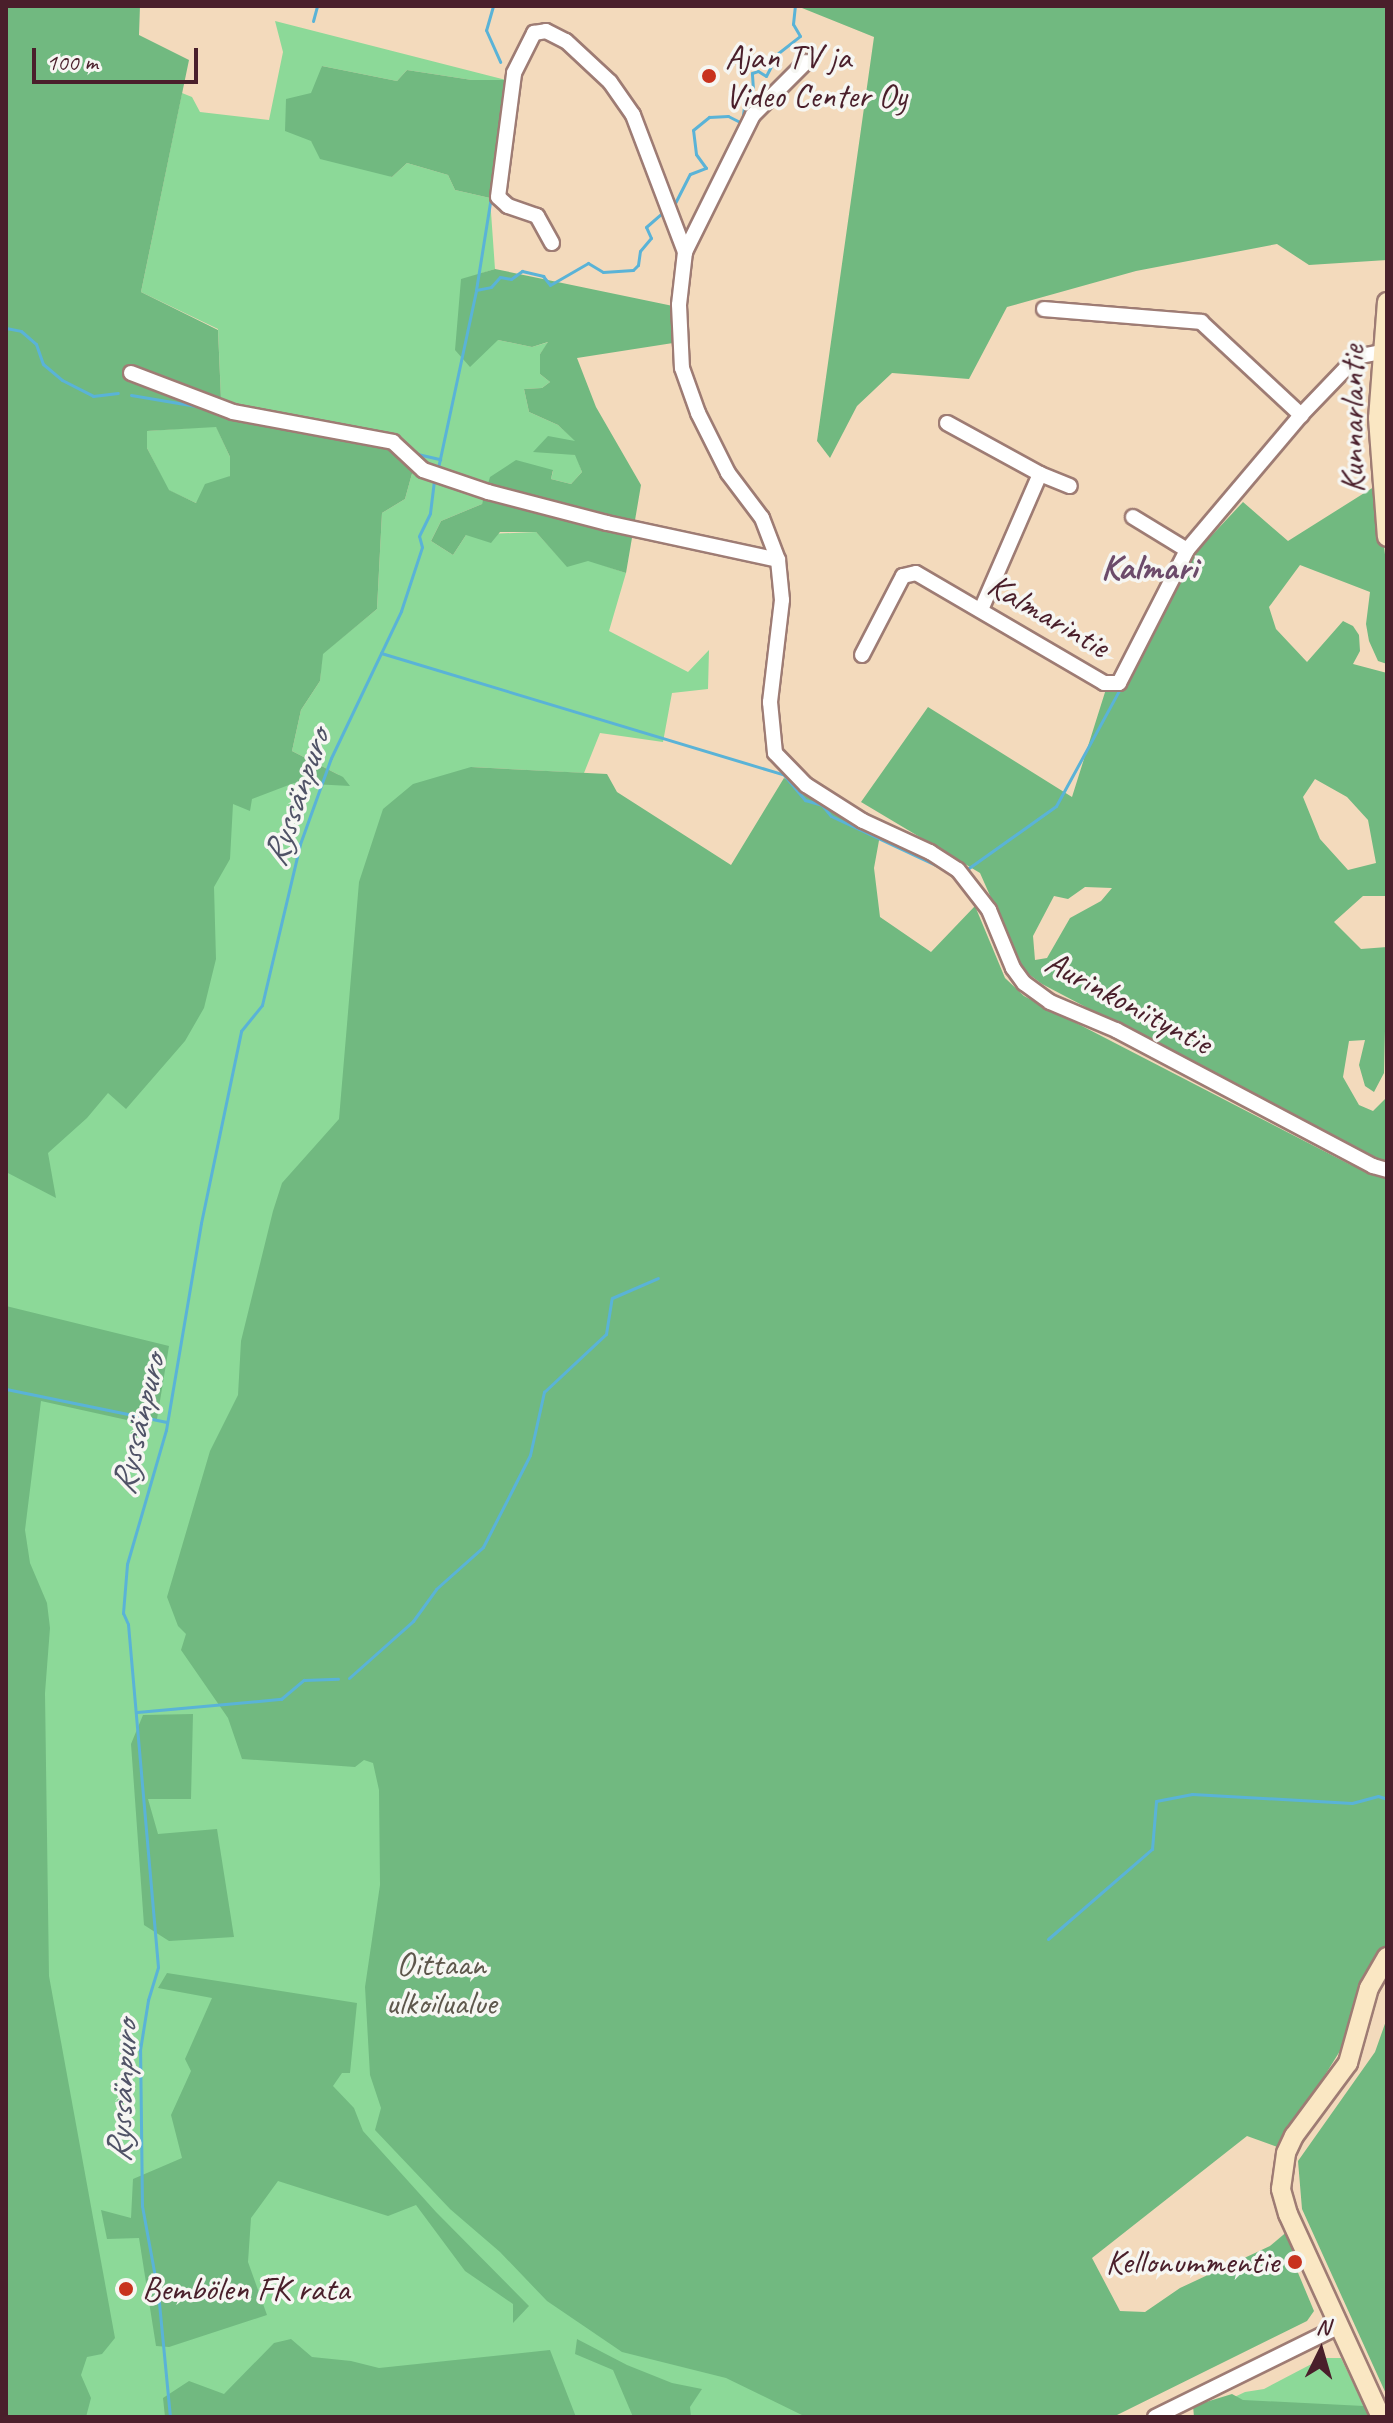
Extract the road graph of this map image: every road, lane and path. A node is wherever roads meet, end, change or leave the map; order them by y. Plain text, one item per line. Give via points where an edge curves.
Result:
1 (806, 62) dead end
2 (552, 243) dead end
3 (685, 252) junction
4 (1387, 302) edge
5 (1044, 309) dead end
6 (1381, 352) junction
7 (131, 373) dead end
8 (1301, 415) junction
9 (947, 423) dead end
10 (1040, 474) junction
11 (1070, 486) dead end
12 (1133, 517) dead end
13 (1387, 537) edge
14 (1187, 550) junction
15 (778, 560) junction
16 (981, 610) junction
17 (862, 655) dead end
18 (1387, 1170) edge
19 (1387, 1957) edge
20 (1340, 2326) junction
21 (1155, 2417) edge
22 (1381, 2417) edge

1 - 3 street via 753,115
2 - 3 street, Aurinkoniityntie via 537,216 498,197 514,73 534,33 546,31 566,41 610,82 633,115
3 - 15 street, Aurinkoniityntie via 679,305 682,368 722,461 762,518
4 - 6 main road, Kunnarlantie
5 - 8 street via 1201,322
6 - 8 street, Kalmarintie via 1361,356
6 - 13 main road, Kunnarlantie via 1379,452
7 - 15 street via 233,412 393,442 423,470 488,492
8 - 14 street, Kalmarintie
9 - 10 street
10 - 11 street
10 - 16 street
12 - 14 street
14 - 16 street, Kalmarintie via 1119,683 1104,683
15 - 18 street, Aurinkoniityntie via 782,600 770,702 775,753 806,785 958,870 989,910 1013,968 1050,1002 1116,1030
16 - 17 street, Kalmarintie via 916,573 903,576
19 - 20 main road via 1369,1988 1348,2063 1294,2136 1282,2170 1288,2214
20 - 21 street
20 - 22 main road

